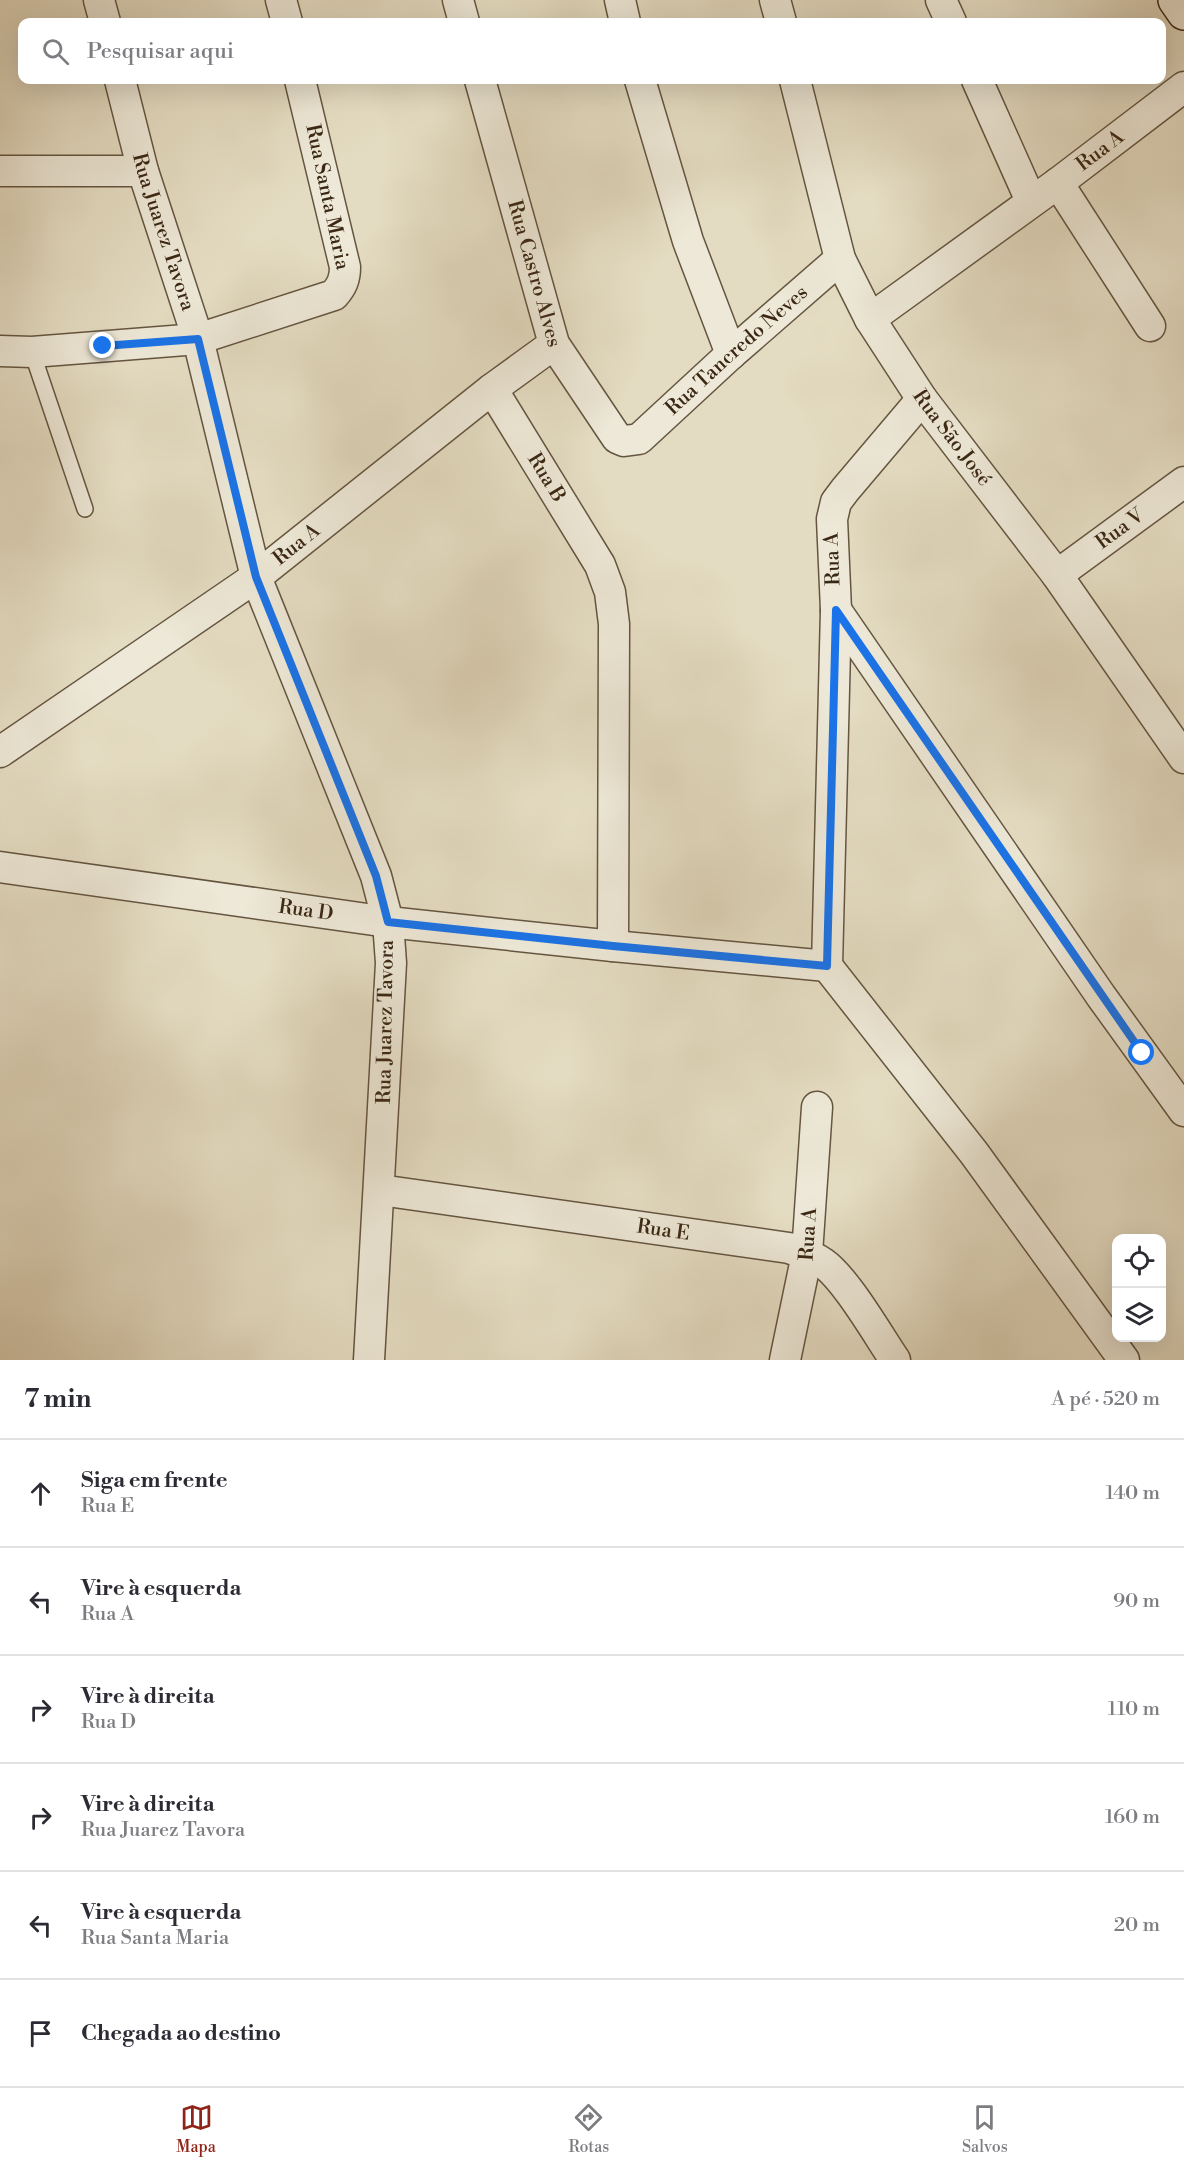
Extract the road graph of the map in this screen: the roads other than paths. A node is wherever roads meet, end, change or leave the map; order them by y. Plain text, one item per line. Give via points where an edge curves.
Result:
1 (99, 0) edge
2 (281, 0) edge
3 (458, 0) edge
4 (620, 0) edge
5 (775, 0) edge
6 (941, 0) edge
7 (1175, 0) edge
8 (1184, 13) edge
9 (104, 18) edge
10 (286, 18) edge
11 (464, 18) edge
12 (624, 18) edge
13 (780, 18) edge
14 (949, 18) edge
15 (121, 84) edge
16 (301, 84) edge
17 (481, 84) edge
18 (641, 84) edge
19 (796, 84) edge
20 (979, 84) edge
21 (1184, 87) edge
22 (0, 171) edge
23 (143, 171) junction
24 (1058, 183) junction
25 (1031, 201) junction
26 (840, 259) junction
27 (870, 318) junction
28 (1150, 326) dead end
29 (198, 339) junction
30 (554, 344) junction
31 (0, 351) edge
32 (32, 352) junction
33 (731, 354) junction
34 (492, 389) junction
35 (922, 399) junction
36 (632, 442) joint
37 (1184, 482) edge
38 (85, 509) dead end
39 (1057, 575) junction
40 (256, 577) junction
41 (836, 610) junction
42 (1181, 745) edge
43 (0, 752) edge
44 (0, 867) edge
45 (388, 922) junction
46 (613, 946) junction
47 (827, 966) junction
48 (817, 1107) dead end
49 (1184, 1111) edge
50 (380, 1190) junction
51 (807, 1254) junction
52 (369, 1360) edge
53 (785, 1360) edge
54 (895, 1360) edge
55 (1125, 1360) edge

1 - 9 street
2 - 10 street
3 - 11 street
4 - 12 street
5 - 13 street
6 - 14 street
7 - 8 street
15 - 23 street, Rua Juarez Tavora
16 - 29 street, Rua Santa Maria via 345,277 334,295
17 - 30 street, Rua Castro Alves
18 - 33 street via 688,241
19 - 26 street, Rua São José
20 - 25 street
21 - 24 street, Rua A
22 - 23 street
23 - 29 street, Rua Juarez Tavora
24 - 25 street, Rua A
24 - 28 street
25 - 27 street, Rua A
26 - 27 street, Rua São José
26 - 33 street, Rua Tancredo Neves
27 - 35 street, Rua São José
29 - 32 street, Rua Santa Maria
29 - 40 street, Rua Juarez Tavora
30 - 34 street, Rua A
30 - 36 street, Rua Castro Alves via 617,438
31 - 32 street, Rua Santa Maria
32 - 38 lane
33 - 36 street, Rua Tancredo Neves
34 - 40 street, Rua A
34 - 46 street, Rua B via 600,565 610,592 614,624
35 - 39 street, Rua São José
35 - 41 street, Rua A via 836,502 832,519
37 - 39 street, Rua V
39 - 42 street, Rua São José
40 - 43 street, Rua A
40 - 45 street, Rua Juarez Tavora via 376,876
41 - 47 street, Rua A
41 - 49 street
44 - 45 street, Rua D
45 - 46 street, Rua D
45 - 50 street, Rua Juarez Tavora via 391,963
46 - 47 street, Rua D
47 - 55 street via 974,1153
48 - 51 street, Rua A
50 - 51 street, Rua E via 789,1248
50 - 52 street, Rua Juarez Tavora
51 - 53 street, Rua A
51 - 54 street, Rua E via 839,1278

